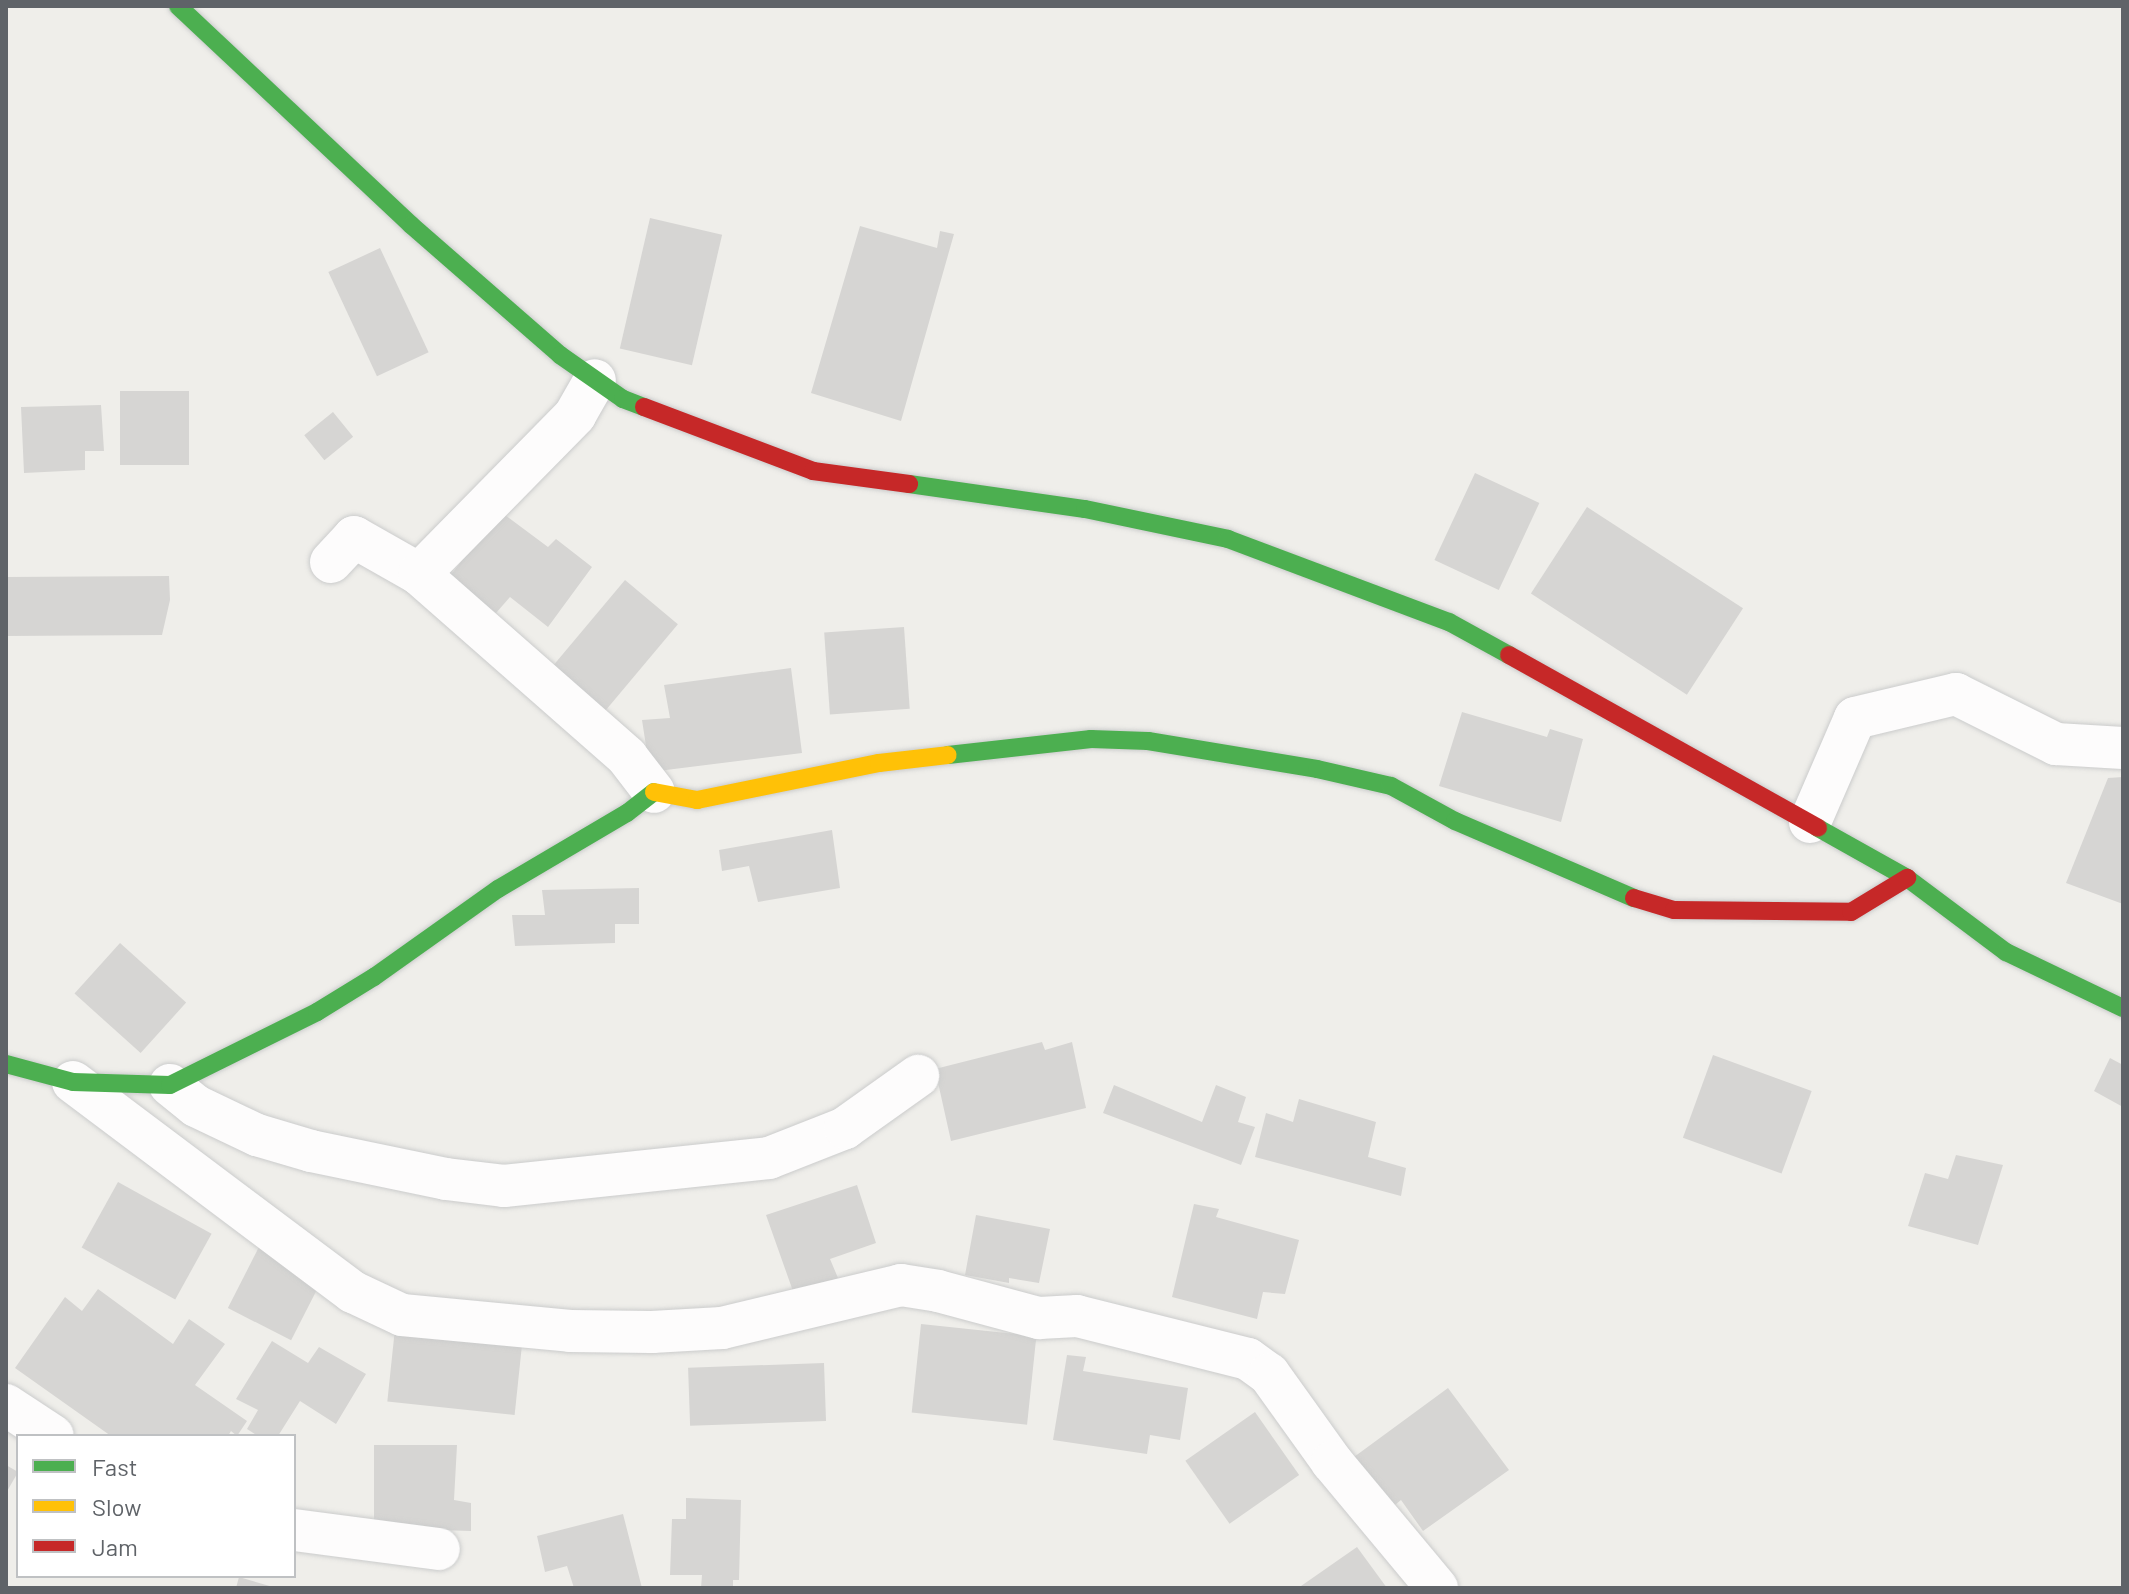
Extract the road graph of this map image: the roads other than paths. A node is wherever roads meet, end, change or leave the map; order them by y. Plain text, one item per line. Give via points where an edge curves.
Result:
1 (178, 6) edge
2 (595, 380) junction
3 (331, 562) dead end
4 (419, 574) junction
5 (2123, 748) edge
6 (654, 792) junction
7 (1810, 822) junction
8 (1907, 878) junction
9 (2123, 1008) edge
10 (6, 1064) edge
11 (918, 1076) dead end
12 (73, 1082) junction
13 (170, 1085) junction
14 (6, 1405) edge
15 (50, 1434) edge
16 (296, 1530) edge
17 (439, 1549) dead end
18 (1437, 1588) edge

1 - 2 street via 411,225
2 - 4 street via 575,415
2 - 7 street via 623,399 813,471 1085,509 1228,539 1449,622
3 - 4 street via 354,537
4 - 6 street via 627,757
5 - 7 street via 2056,744 1956,694 1855,718
6 - 8 street via 697,800 879,763 1091,739 1148,741 1391,786 1455,821 1613,892 1674,910 1851,912
6 - 13 street via 498,889 317,1012
7 - 8 street
8 - 9 street via 2006,952
10 - 12 street
11 - 13 street via 845,1128 769,1158 504,1186 446,1179 284,1143 196,1106
12 - 13 street
12 - 18 street via 353,1292 402,1315 570,1331 680,1331 722,1328 901,1285 1039,1318 1077,1316 1248,1359 1269,1374 1332,1462
14 - 15 street
16 - 17 street

